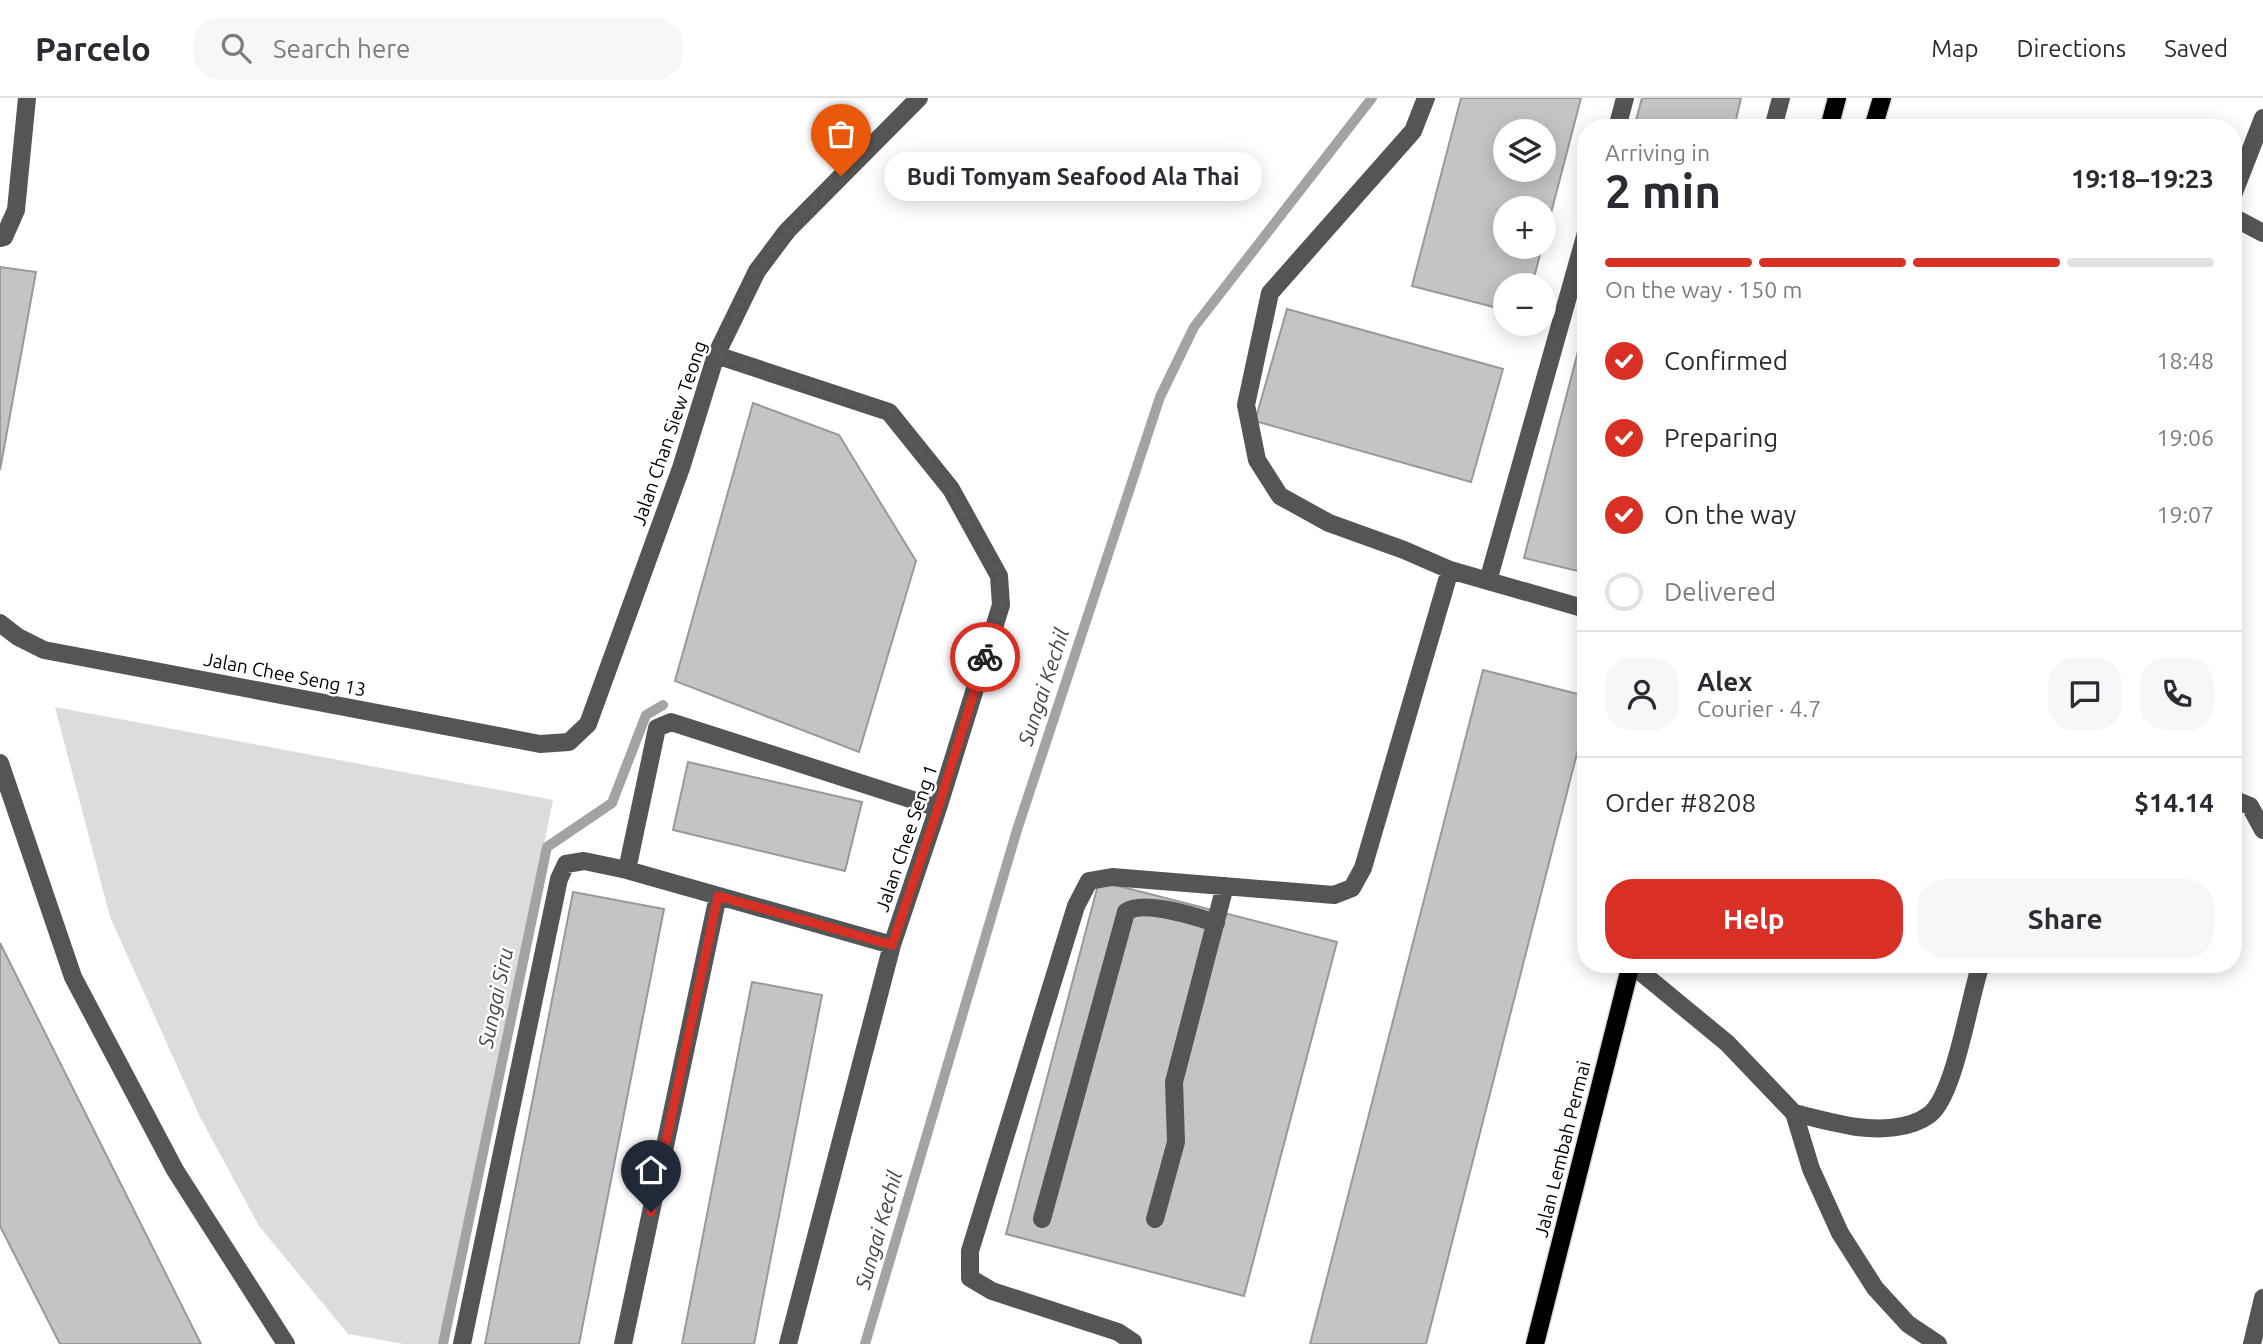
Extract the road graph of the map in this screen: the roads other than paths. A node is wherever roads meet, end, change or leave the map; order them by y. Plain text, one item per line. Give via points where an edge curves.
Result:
1 (27, 98) edge
2 (1426, 98) edge
3 (1625, 98) edge
4 (1781, 98) edge
5 (1837, 98) edge
6 (1882, 98) edge
7 (913, 100) edge
8 (2263, 118) edge
9 (1620, 119) edge
10 (1775, 119) edge
11 (1831, 119) edge
12 (1876, 119) edge
13 (2242, 172) edge
14 (2242, 222) edge
15 (2263, 233) edge
16 (0, 238) edge
17 (1577, 265) edge
18 (716, 355) junction
19 (1450, 570) junction
20 (1488, 582) junction
21 (1577, 607) edge
22 (0, 623) edge
23 (569, 742) joint
24 (0, 763) edge
25 (2256, 803) edge
26 (938, 808) junction
27 (2263, 830) edge
28 (627, 870) junction
29 (1225, 886) junction
30 (718, 896) junction
31 (1216, 923) junction
32 (892, 945) junction
33 (1629, 973) edge
34 (1642, 973) edge
35 (1978, 973) edge
36 (1794, 1113) junction
37 (1042, 1219) dead end
38 (1154, 1219) dead end
39 (2263, 1298) edge
40 (286, 1344) edge
41 (462, 1344) edge
42 (623, 1344) edge
43 (788, 1344) edge
44 (1133, 1344) edge
45 (1535, 1344) edge
46 (1938, 1344) edge
47 (2252, 1344) edge

1 - 16 street via 16,209
2 - 19 street via 1413,131 1270,293 1246,405 1257,460 1280,496 1329,523
3 - 9 street
4 - 10 street
5 - 11 main road
6 - 12 main road
7 - 18 street, Jalan Chan Siew Teong via 787,230 757,271
8 - 13 street
14 - 15 street
17 - 20 street
18 - 23 street, Jalan Chan Siew Teong via 681,468 588,724
18 - 26 street, Jalan Chee Seng 1 via 889,412 951,489 999,576 1001,605
19 - 20 street
19 - 29 street via 1363,868 1352,888 1335,895
20 - 21 street
22 - 23 street, Jalan Chee Seng 13 via 44,650 514,740
24 - 40 street via 72,977 175,1170
25 - 27 street
26 - 28 street via 671,722 657,728
26 - 32 street, Jalan Chee Seng 1
28 - 30 street, Jalan Chee Seng 1
28 - 41 street, Jalan Chee Seng 1 via 584,861 566,864 559,879
29 - 31 street
29 - 44 street via 1112,877 1089,881 1076,906 971,1251 971,1278 992,1291 1118,1332
30 - 32 street, Jalan Chee Seng 1
30 - 42 street
31 - 37 street via 1153,908 1126,912
31 - 38 street via 1174,1082 1176,1142
32 - 43 street
33 - 45 main road, Jalan Lembah Permai
34 - 36 street via 1727,1043
35 - 36 street via 1948,1088 1930,1114 1901,1127 1858,1127
36 - 46 street via 1811,1169 1840,1233 1875,1288 1908,1324
39 - 47 street

